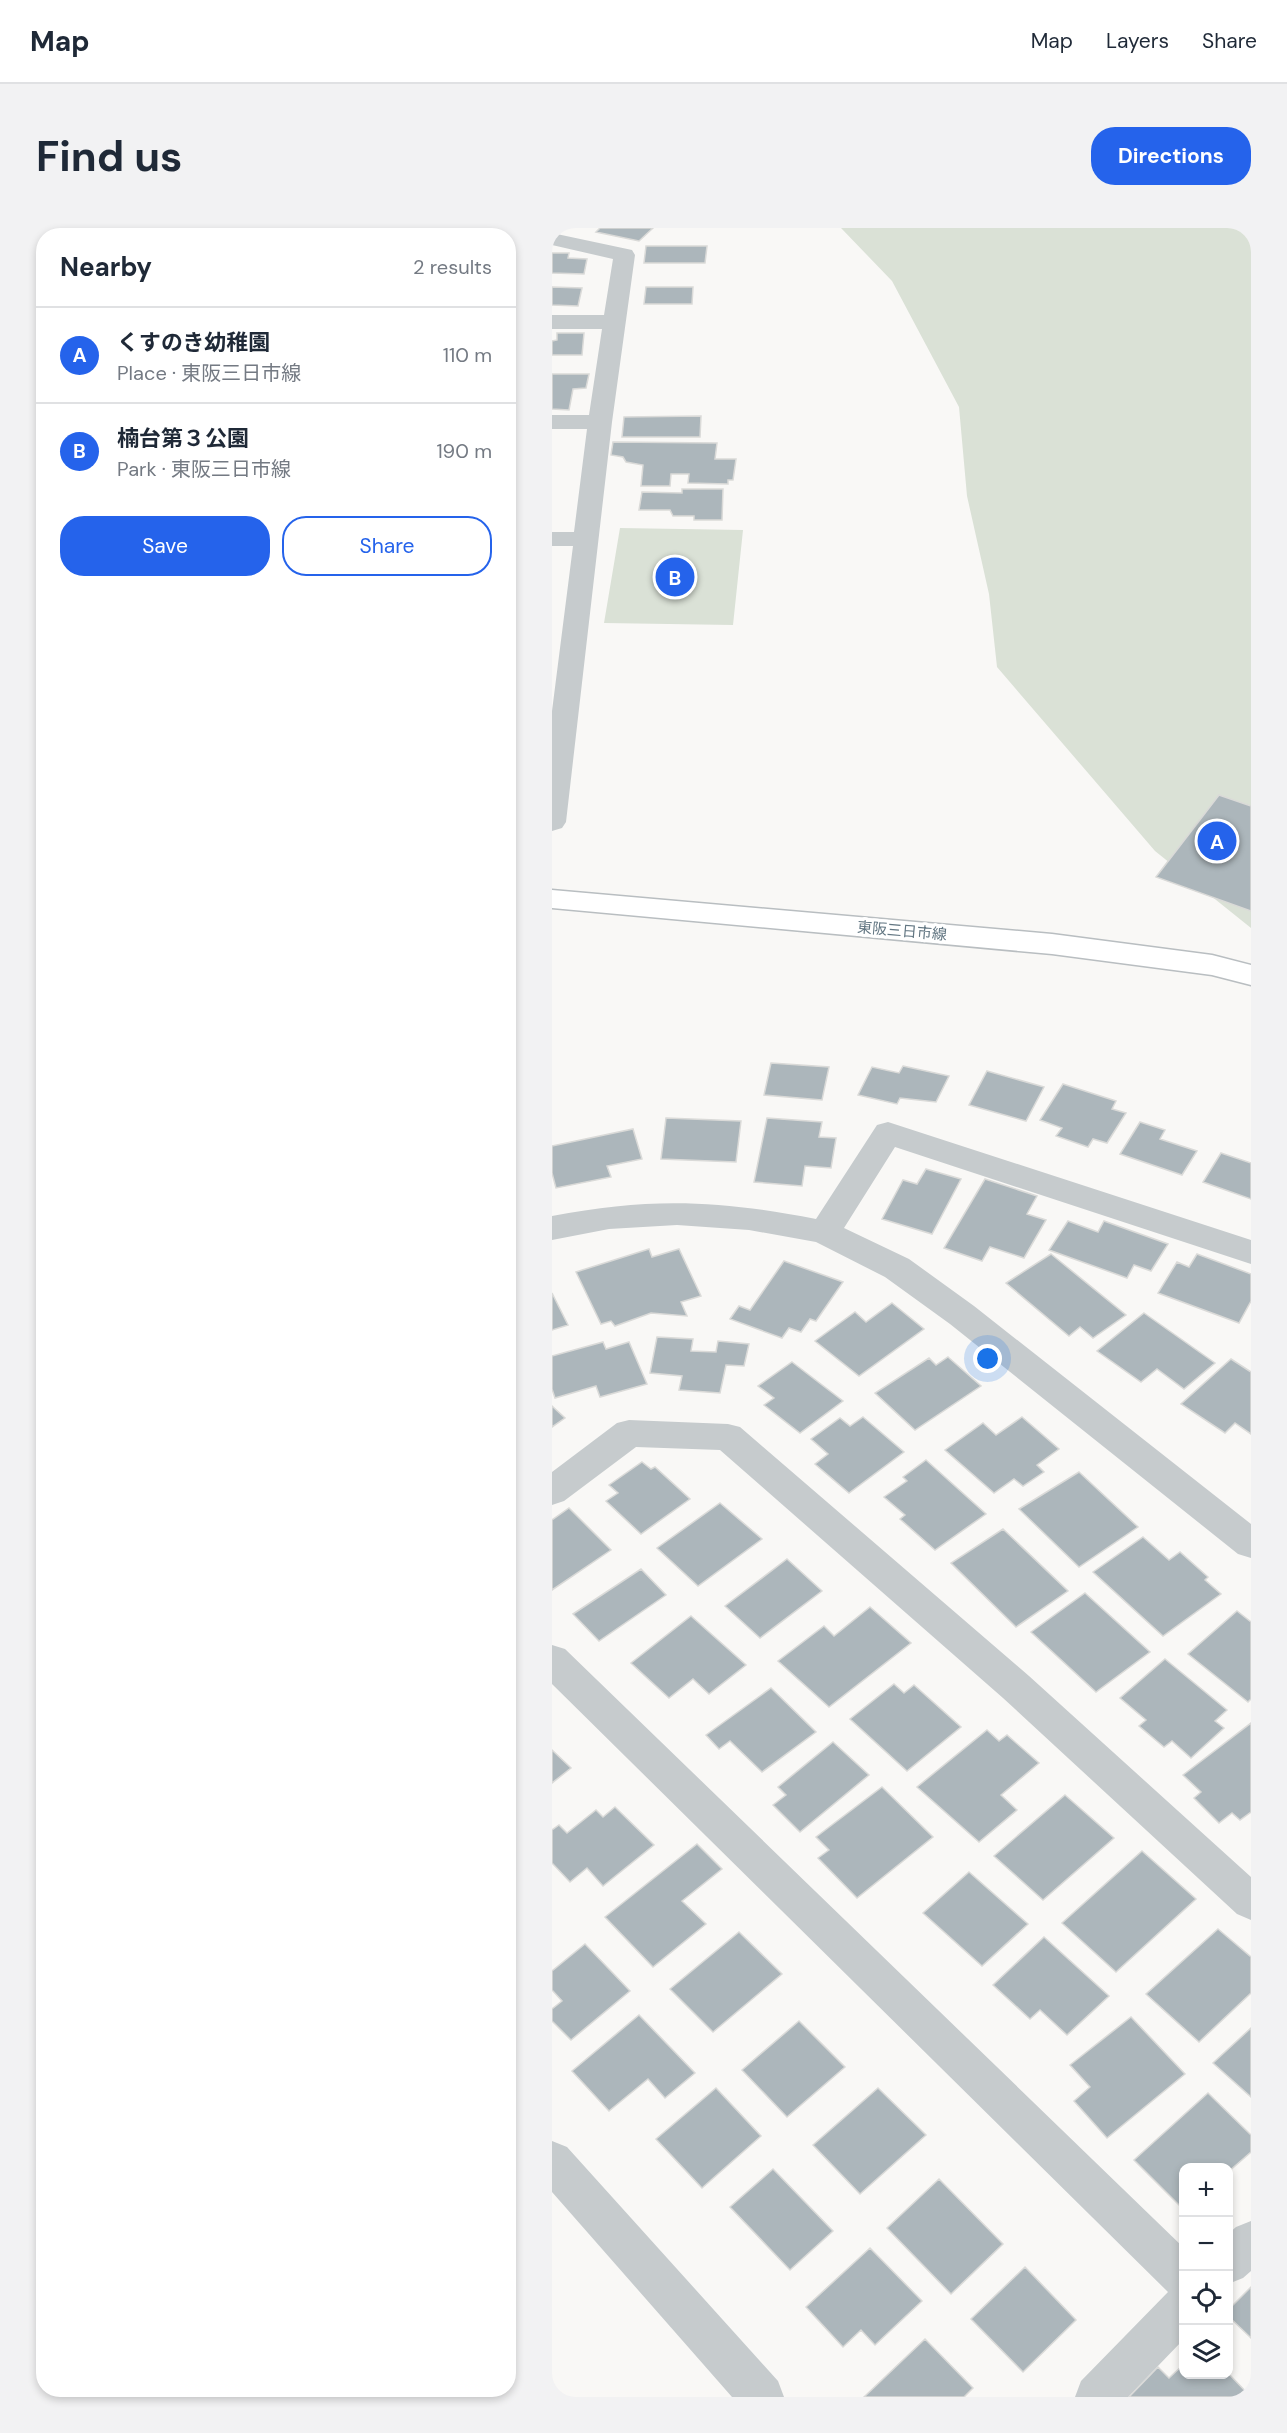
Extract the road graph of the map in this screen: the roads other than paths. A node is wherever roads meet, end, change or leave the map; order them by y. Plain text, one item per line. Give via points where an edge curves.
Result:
1 (552, 239) edge
2 (552, 322) edge
3 (614, 322) junction
4 (552, 422) edge
5 (600, 422) junction
6 (552, 539) edge
7 (586, 539) junction
8 (562, 657) edge
9 (554, 789) edge
10 (552, 822) edge
11 (552, 899) edge
12 (1251, 975) edge
13 (552, 1228) edge
14 (823, 1232) junction
15 (1251, 1252) edge
16 (552, 1491) edge
17 (1251, 1544) edge
18 (552, 1660) edge
19 (1251, 1902) edge
20 (552, 2161) edge
21 (1251, 2242) edge
22 (1233, 2258) edge
23 (1179, 2273) edge
24 (1179, 2312) edge
25 (762, 2397) edge
26 (1097, 2397) edge

1 - 3 street via 624,255
2 - 3 street
3 - 5 street
4 - 5 street
5 - 7 street
6 - 7 street
7 - 8 street
8 - 9 street
9 - 10 street
11 - 12 main road, 東阪三日市線 via 1052,944 1212,965
13 - 14 street via 609,1217 677,1213 749,1218
14 - 15 street via 888,1133
14 - 17 street via 897,1268 962,1315
16 - 19 street via 629,1433 728,1437 1016,1687
18 - 23 street
20 - 25 street
21 - 22 street
24 - 26 street

